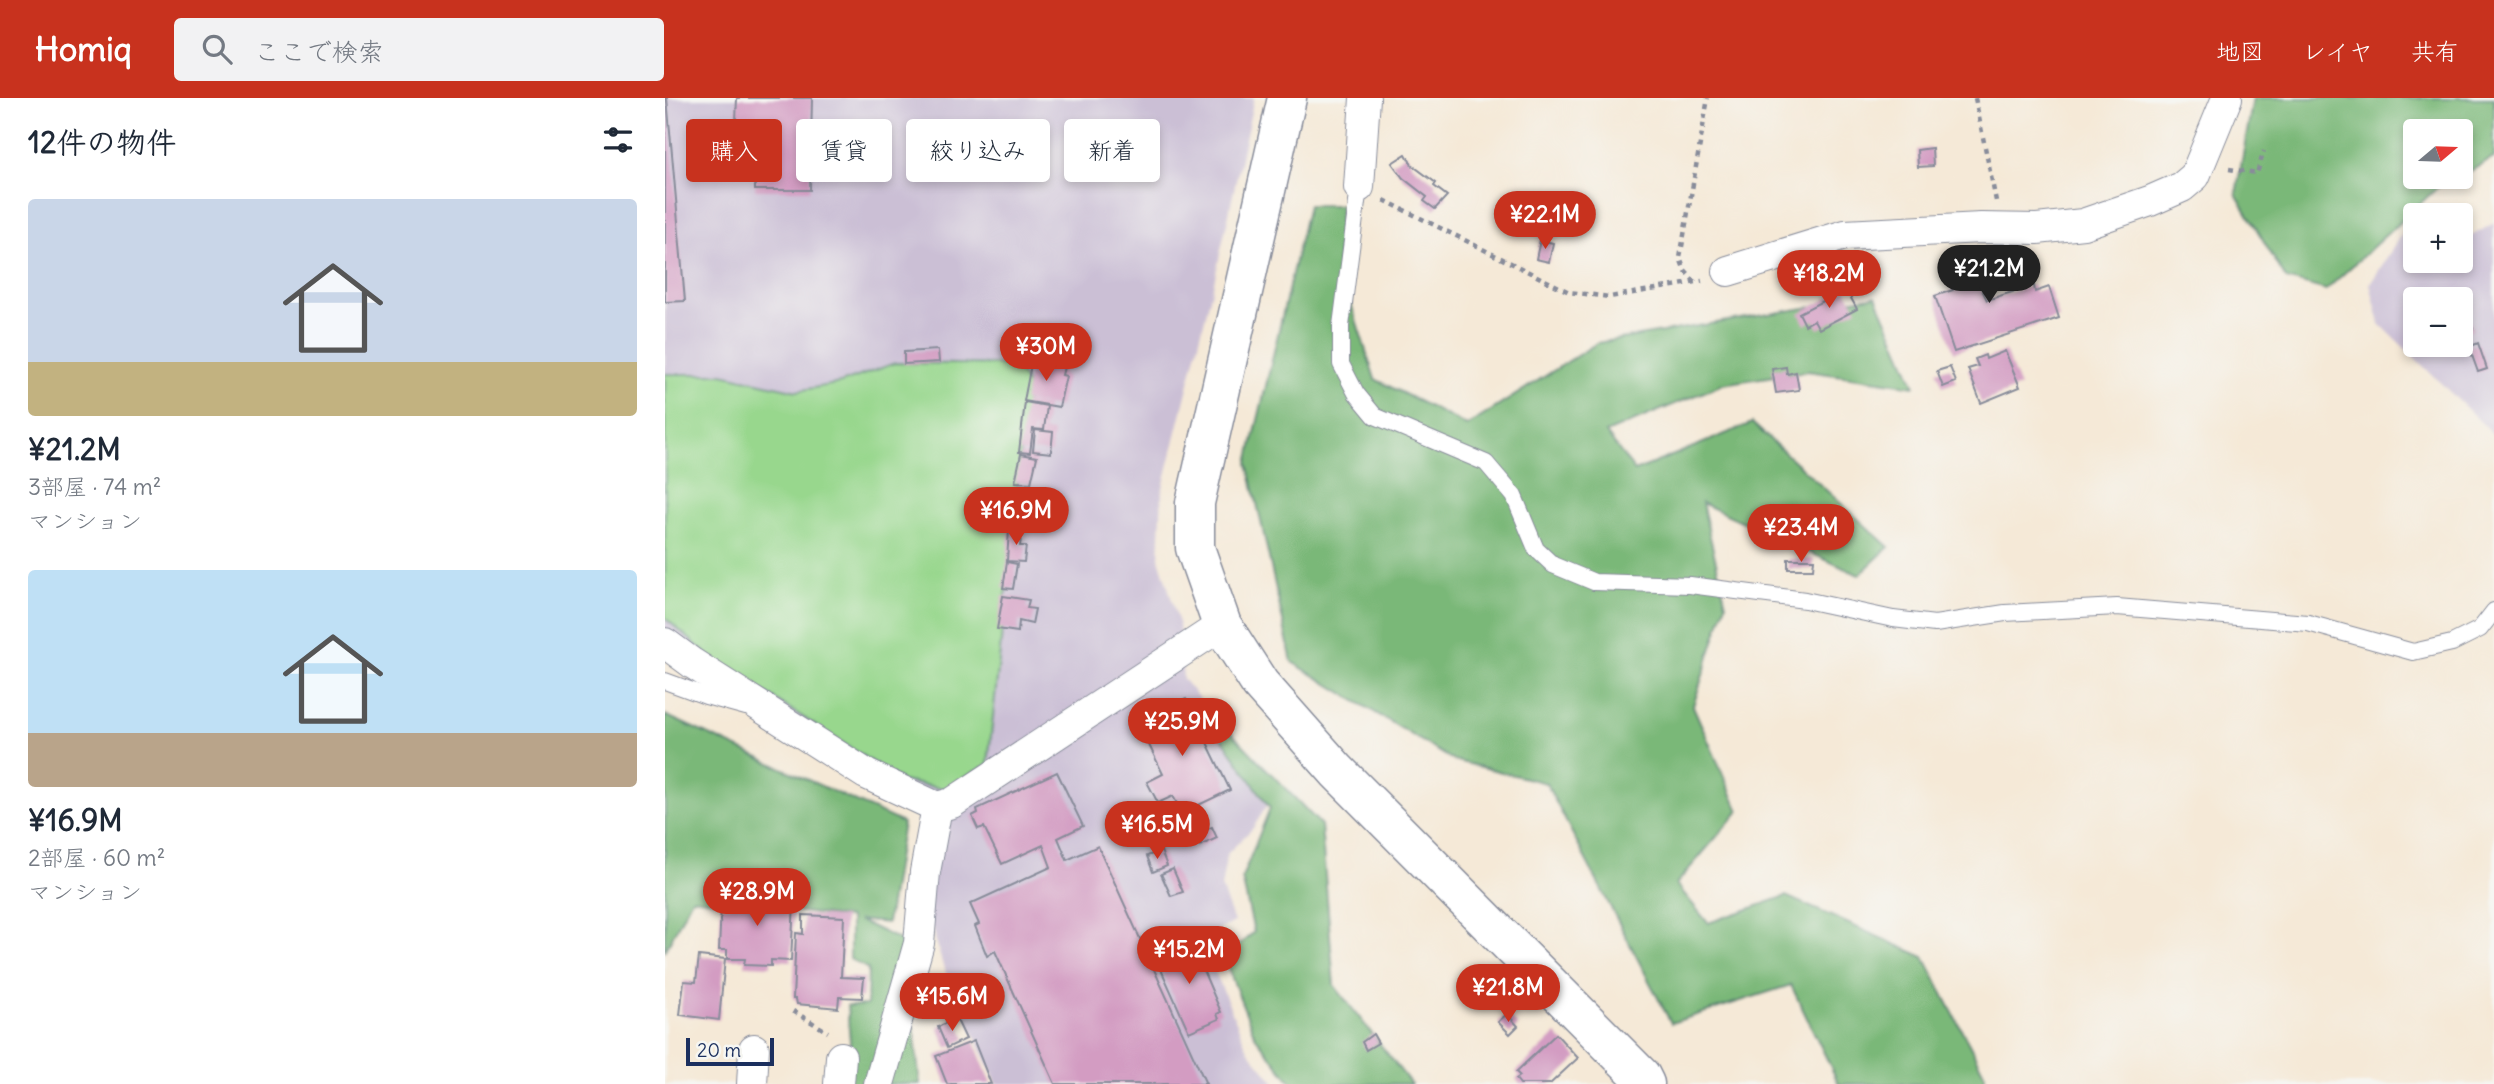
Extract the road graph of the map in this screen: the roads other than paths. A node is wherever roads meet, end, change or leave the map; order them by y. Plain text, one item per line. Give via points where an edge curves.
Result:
1 (1287, 98) edge
2 (1365, 98) edge
3 (2227, 98) edge
4 (1359, 187) joint
5 (1728, 271) road end
6 (2494, 611) edge
7 (1221, 625) junction
8 (665, 643) edge
9 (665, 681) edge
10 (755, 704) junction
11 (937, 807) junction
12 (754, 1049) dead end
13 (752, 1084) edge
14 (879, 1084) edge
15 (1645, 1084) edge

1 - 7 street via 1195,503 1195,548
2 - 4 street
3 - 5 street via 2198,171 2182,187 2150,201 2083,224 2037,229 1845,234 1758,268
4 - 6 lane via 1341,326 1341,364 1356,393 1375,416 1486,463 1514,496 1536,549 1553,565 1594,582 1690,586 1805,600 1935,624 2005,613 2117,607 2308,623 2413,652 2452,643 2480,629
7 - 11 street via 952,803
7 - 15 street via 1260,684 1337,771
8 - 10 street
9 - 10 lane via 748,708
10 - 11 street via 866,774
11 - 14 street via 925,872 916,987
12 - 13 street

